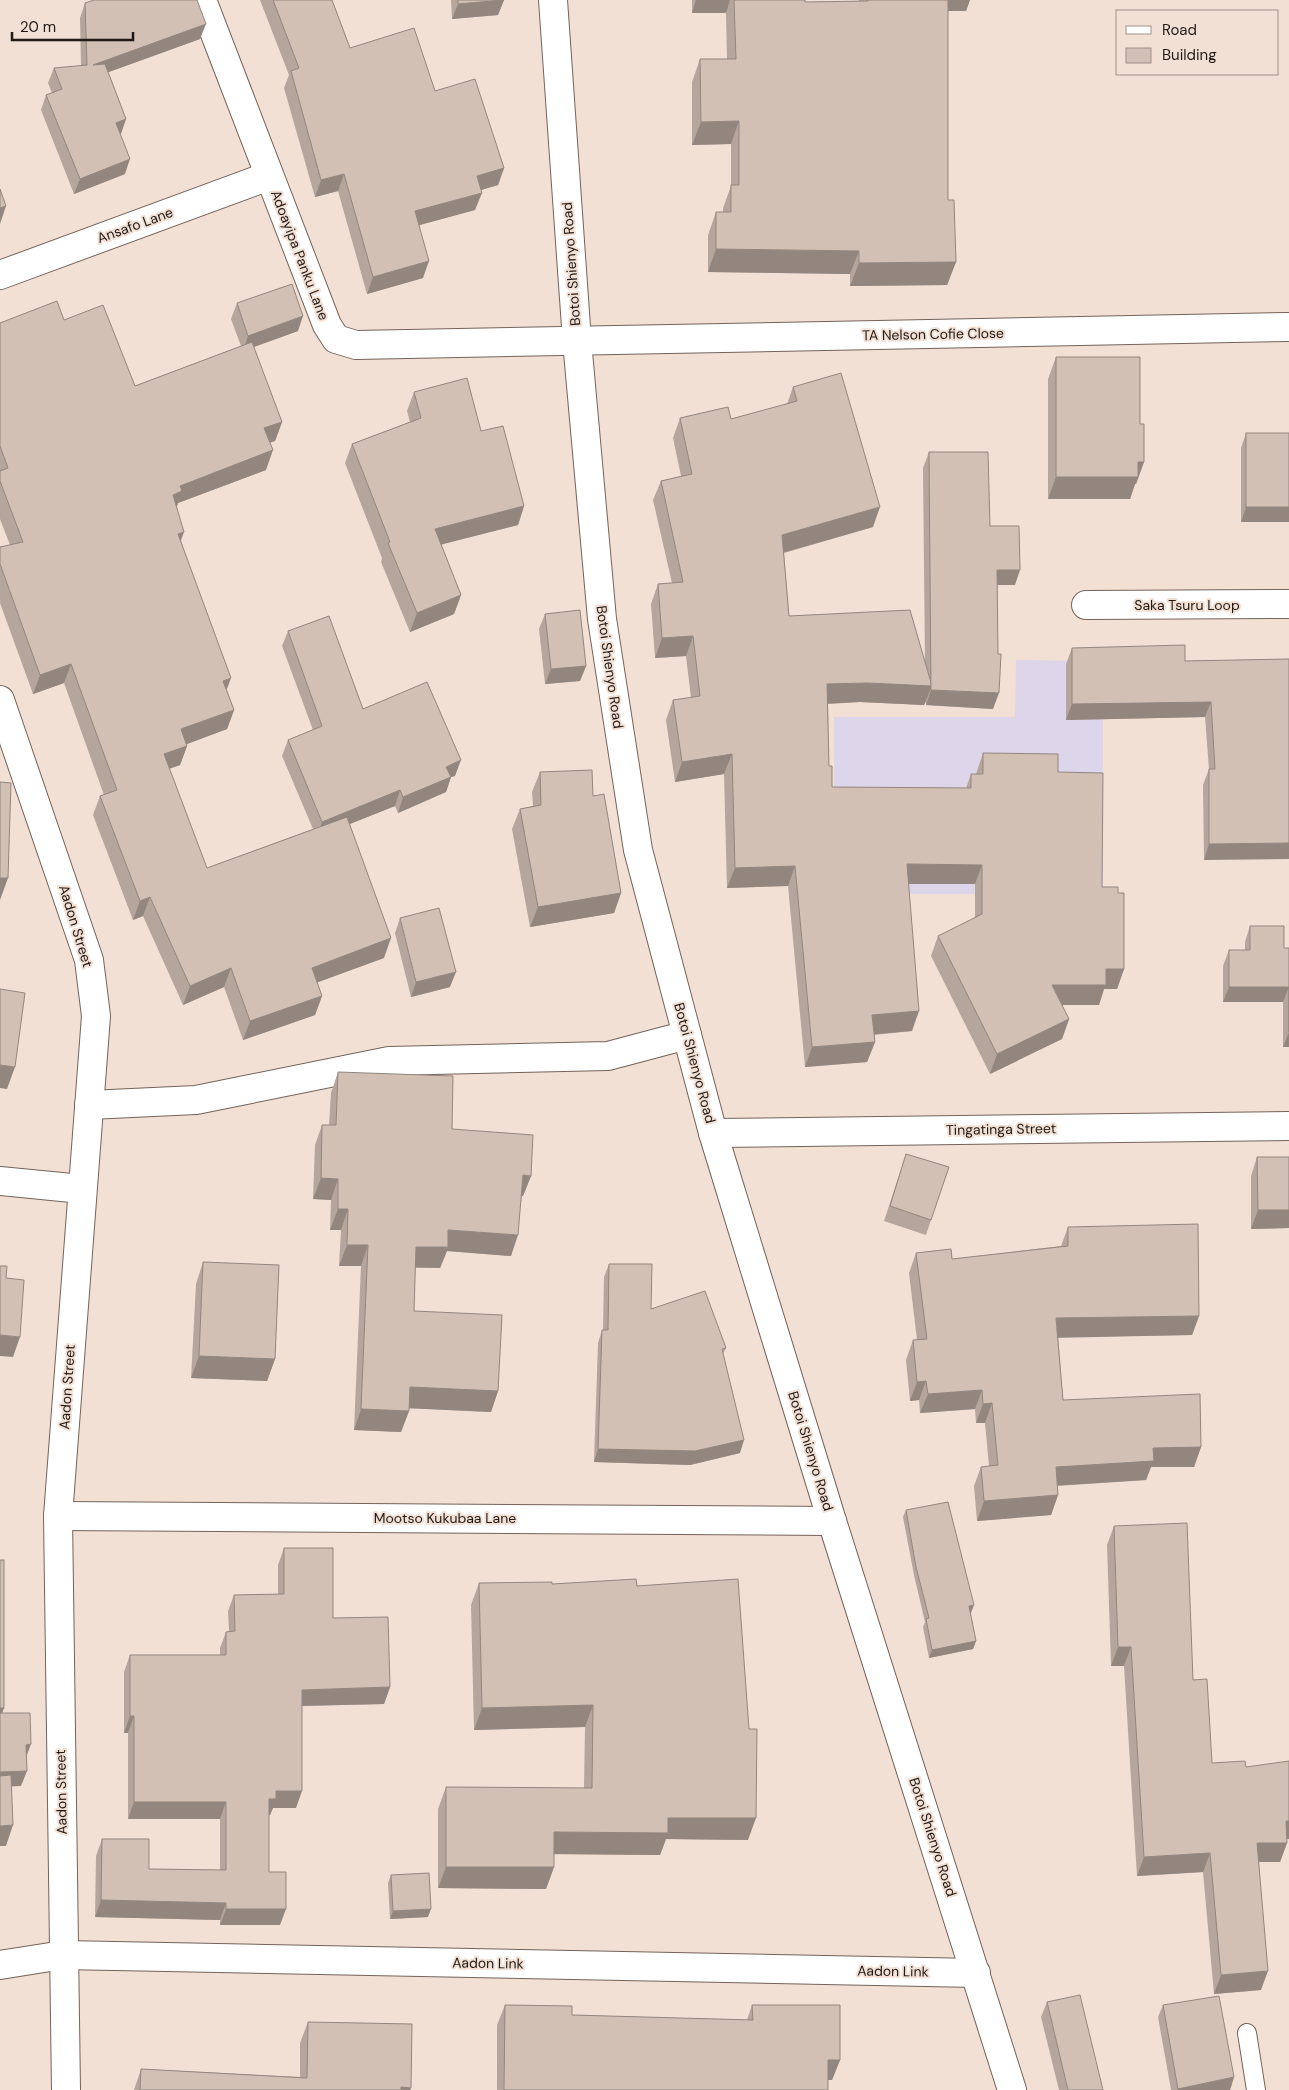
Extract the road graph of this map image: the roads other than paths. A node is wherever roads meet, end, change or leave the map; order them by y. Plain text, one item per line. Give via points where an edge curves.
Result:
1 (202, 0) edge
2 (553, 0) edge
3 (270, 176) junction
4 (0, 275) edge
5 (1289, 327) edge
6 (577, 341) junction
7 (1289, 604) edge
8 (1086, 605) dead end
9 (0, 700) edge
10 (687, 1035) junction
11 (89, 1104) junction
12 (1289, 1126) edge
13 (713, 1133) junction
14 (0, 1181) edge
15 (82, 1189) junction
16 (58, 1516) junction
17 (832, 1521) junction
18 (63, 1955) junction
19 (0, 1965) edge
20 (976, 1973) junction
21 (1247, 2033) dead end
22 (66, 2090) edge
23 (1012, 2090) edge
24 (1256, 2090) edge

1 - 3 street, Adoayipa Panku Lane
2 - 6 street, Botoi Shienyo Road
3 - 4 street, Ansafo Lane
3 - 6 street, Adoayipa Panku Lane via 327,325 336,339 356,345
5 - 6 street, TA Nelson Cofie Close
6 - 10 street, Botoi Shienyo Road via 602,619 638,850
7 - 8 street, Saka Tsuru Loop
9 - 11 street, Aadon Street via 89,960 96,1016
10 - 11 street via 608,1056 389,1061 196,1100
10 - 13 street, Botoi Shienyo Road
11 - 15 street, Aadon Street
12 - 13 street, Tingatinga Street
13 - 17 street, Botoi Shienyo Road
14 - 15 street
15 - 16 street, Aadon Street
16 - 17 street, Mootso Kukubaa Lane
16 - 18 street, Aadon Street
17 - 20 street, Botoi Shienyo Road
18 - 19 street, Aadon Link
18 - 20 street, Aadon Link
18 - 22 street, Aadon Street
20 - 23 street, Botoi Shienyo Road
21 - 24 lane

